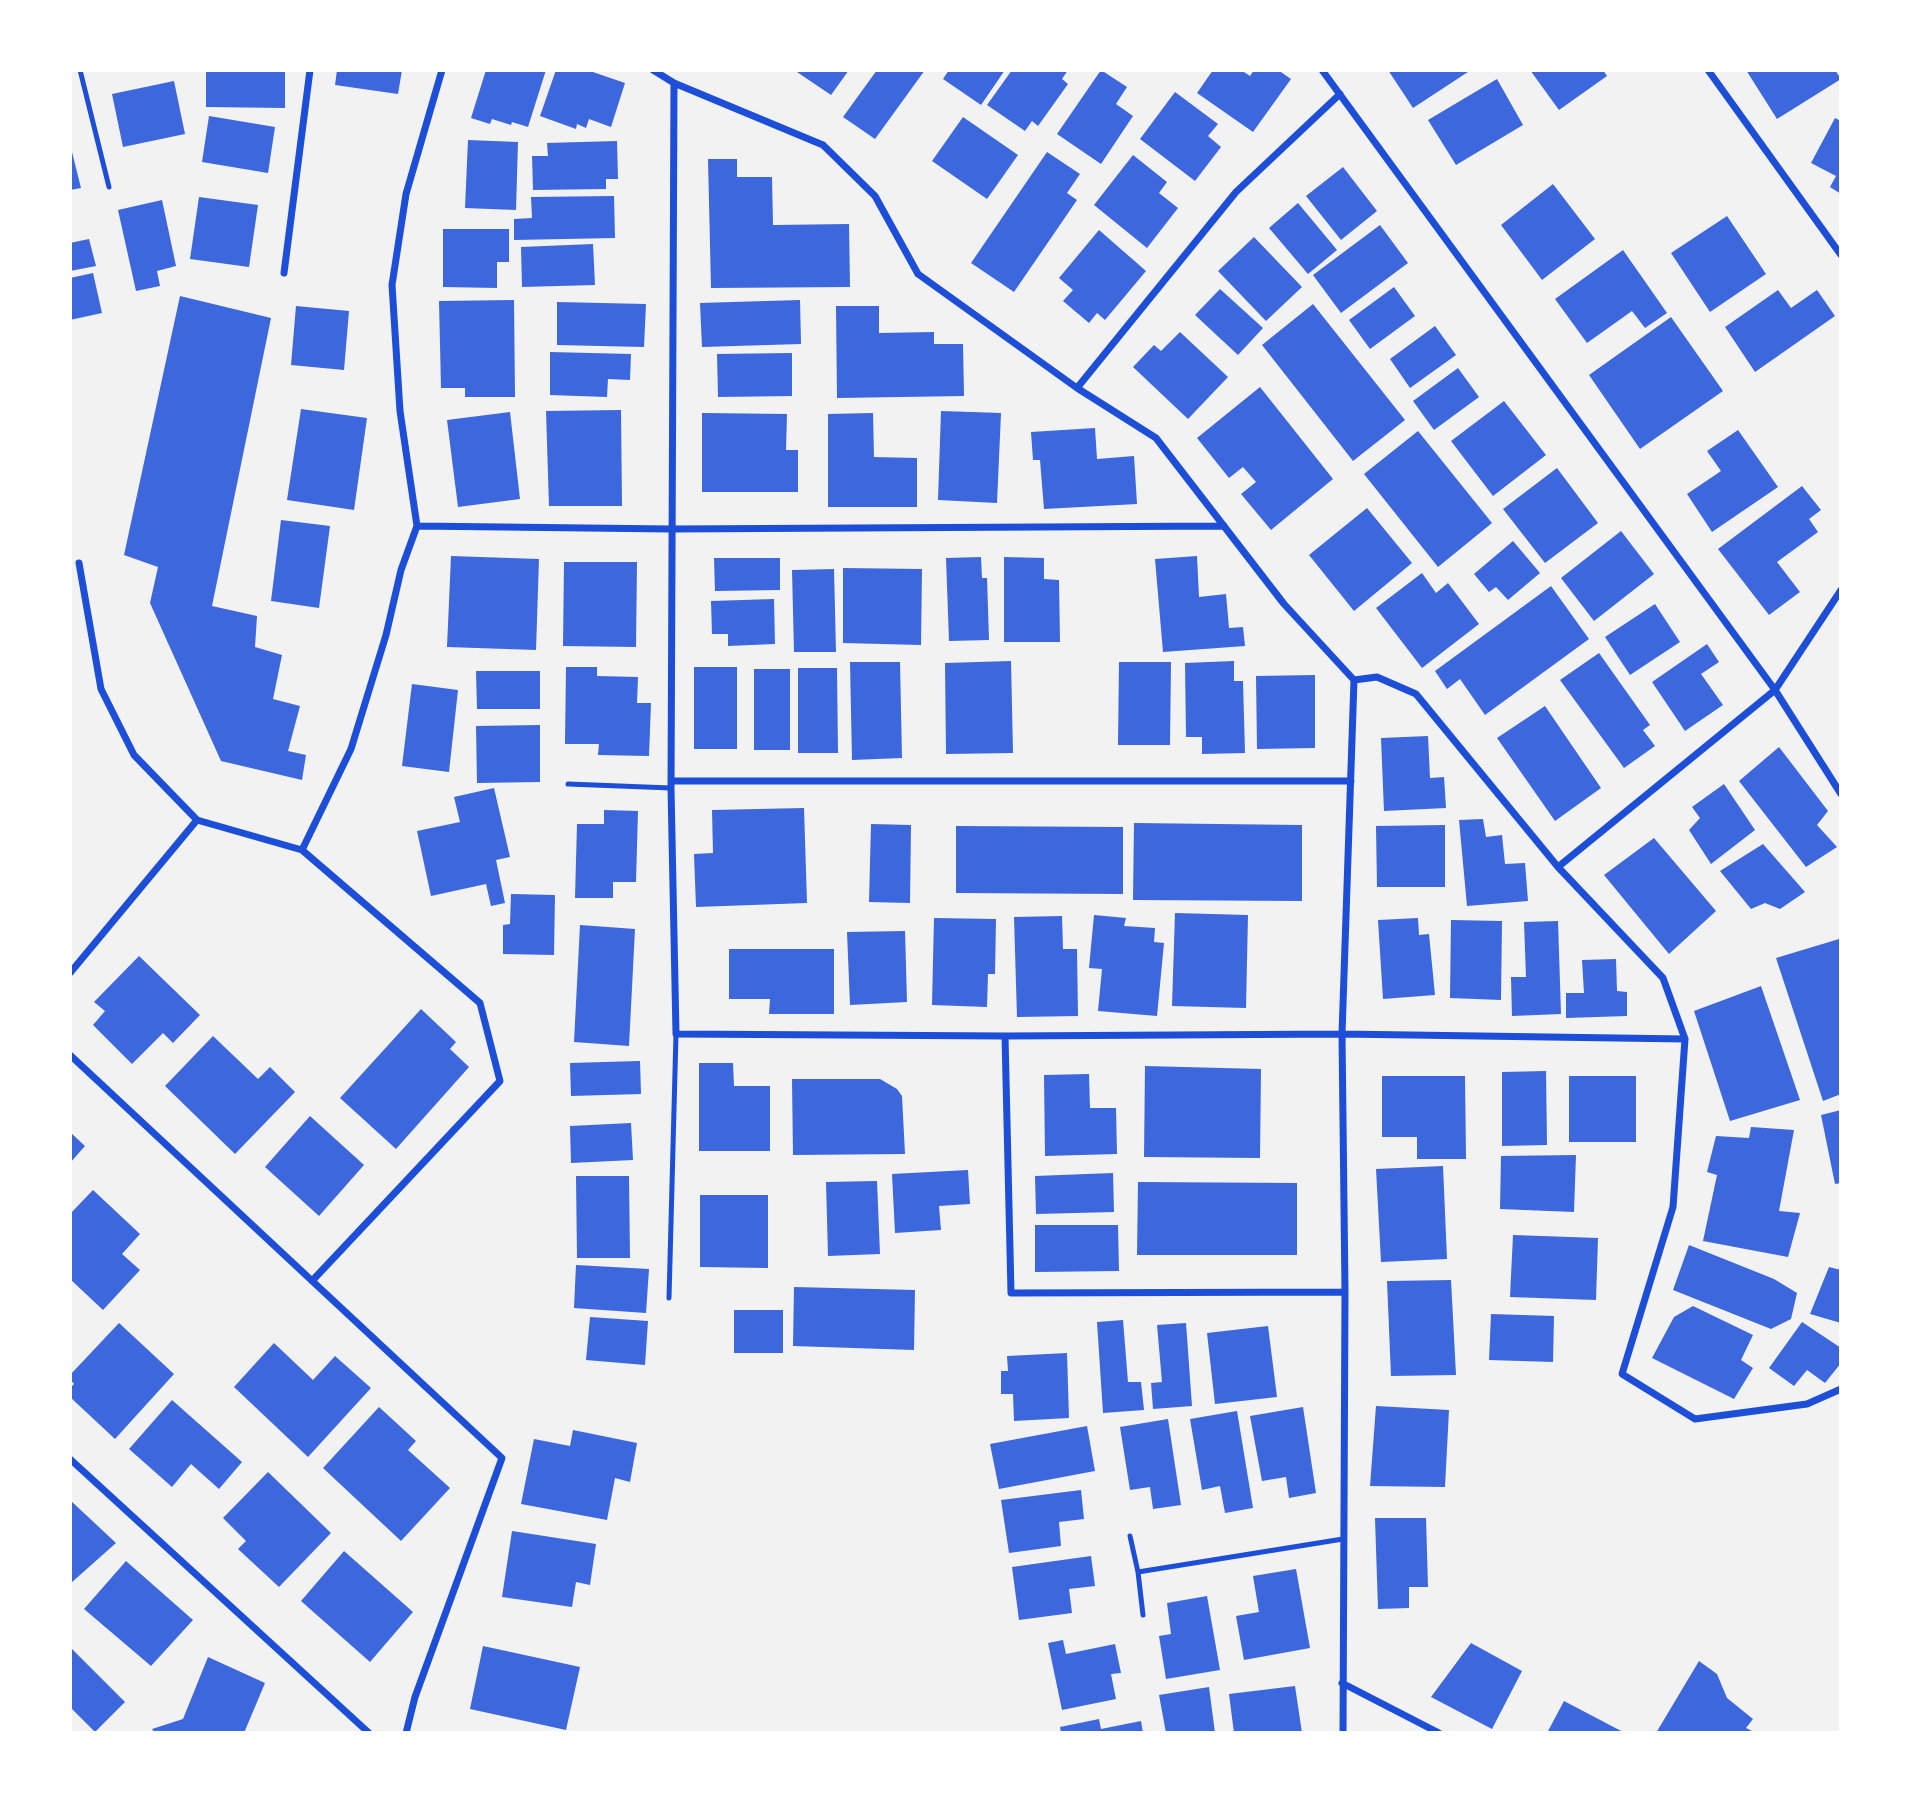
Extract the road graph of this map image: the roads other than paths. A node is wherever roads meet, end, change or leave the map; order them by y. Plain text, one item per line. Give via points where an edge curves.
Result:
1 (80, 70) edge
2 (310, 70) edge
3 (442, 70) edge
4 (653, 70) edge
5 (1322, 70) edge
6 (1708, 70) edge
7 (674, 83) junction
8 (1340, 94) junction
9 (109, 187) dead end
10 (1841, 255) edge
11 (284, 273) dead end
12 (1077, 388) junction
13 (1224, 526) junction
14 (416, 527) junction
15 (671, 529) junction
16 (79, 563) dead end
17 (1841, 590) edge
18 (1354, 680) junction
19 (1775, 690) junction
20 (1351, 781) junction
21 (568, 784) dead end
22 (671, 785) junction
23 (1841, 794) edge
24 (197, 820) junction
25 (302, 849) junction
26 (1558, 867) junction
27 (70, 973) edge
28 (676, 1034) junction
29 (1342, 1034) junction
30 (1005, 1036) junction
31 (1685, 1039) junction
32 (70, 1055) edge
33 (312, 1281) junction
34 (1345, 1292) junction
35 (669, 1298) dead end
36 (1841, 1390) edge
37 (70, 1459) edge
38 (1130, 1536) dead end
39 (1343, 1539) junction
40 (1138, 1572) junction
41 (1143, 1615) dead end
42 (1342, 1682) junction
43 (369, 1733) edge
44 (406, 1733) edge
45 (1343, 1733) edge
46 (1439, 1733) edge

1 - 9 lane
2 - 11 street
3 - 14 street via 406,194 392,285 400,411
4 - 7 street
5 - 8 street
6 - 10 street
7 - 12 street via 823,145 875,195 918,274
7 - 15 street
8 - 12 street via 1236,192
8 - 19 street
12 - 13 street via 1156,438
13 - 15 street
13 - 18 street via 1284,604
14 - 15 street
14 - 25 street via 351,749
15 - 22 street
16 - 24 street via 101,689 134,755
17 - 19 street
18 - 20 street
18 - 26 street via 1377,677 1416,694
19 - 23 street
19 - 26 street
20 - 22 street
20 - 29 street
21 - 22 lane
22 - 28 street
24 - 25 street
24 - 27 street
25 - 33 street via 480,1003 500,1081
26 - 31 street via 1663,978
28 - 30 street
28 - 35 lane
29 - 30 street
29 - 31 street
29 - 34 street
30 - 34 street via 1011,1293
31 - 36 street via 1673,1207 1622,1374 1695,1419 1807,1404
32 - 33 street
33 - 44 street via 502,1458
34 - 39 street
37 - 43 street
38 - 40 lane
39 - 40 lane
39 - 42 street
40 - 41 lane
42 - 45 street
42 - 46 street

